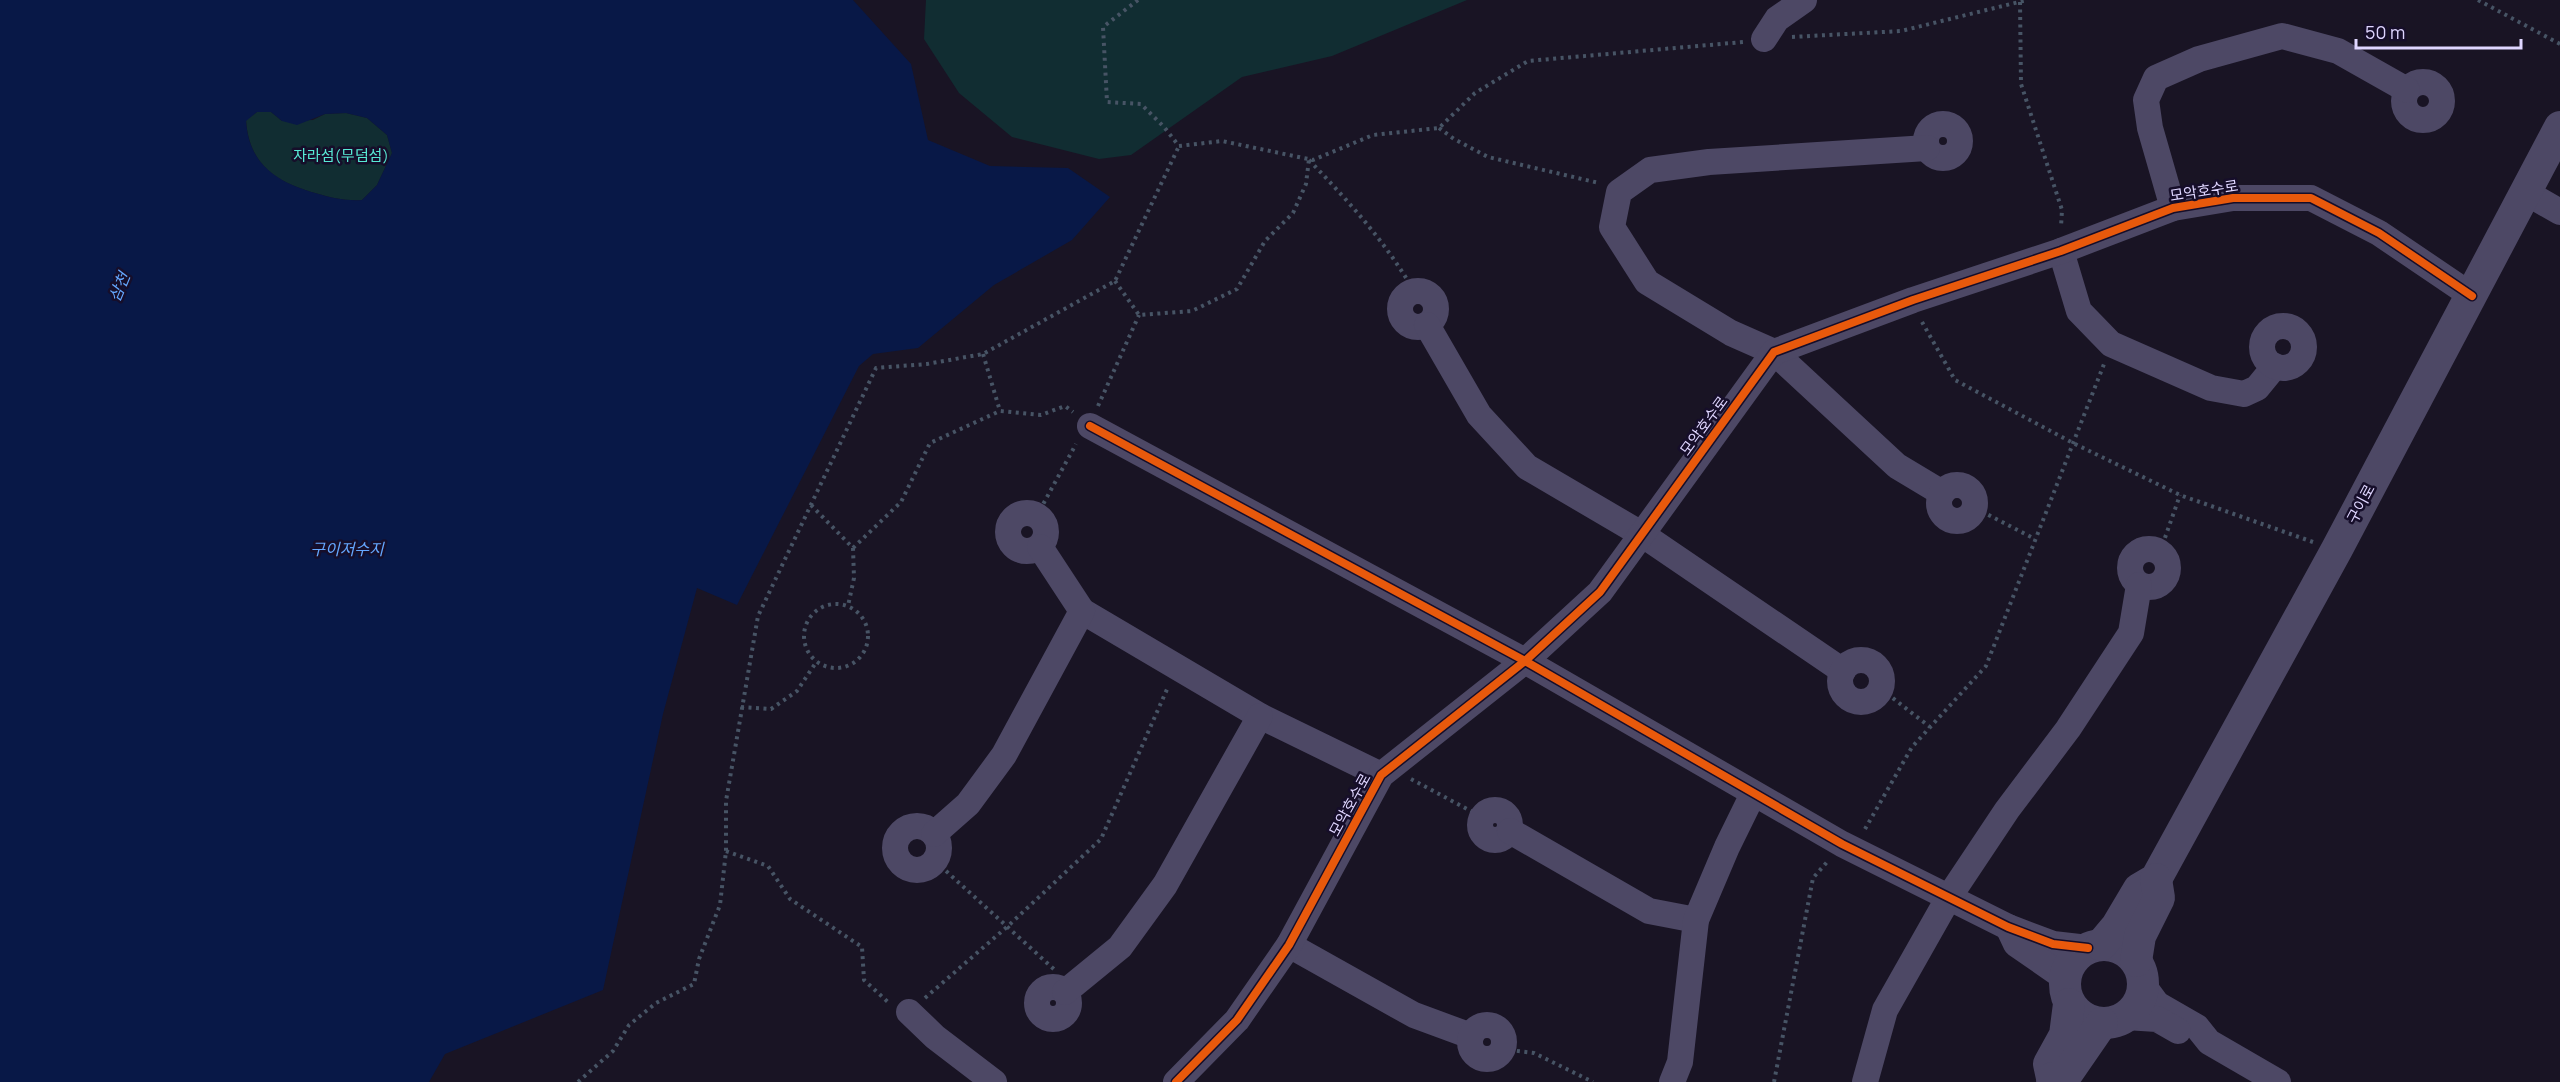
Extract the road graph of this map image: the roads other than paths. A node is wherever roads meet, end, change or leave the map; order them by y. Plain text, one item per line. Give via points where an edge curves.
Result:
1 (1804, 0) edge
2 (1764, 39) road end
3 (2407, 90) dead end
4 (2560, 127) edge
5 (1927, 148) dead end
6 (2525, 192) junction
7 (2173, 208) junction
8 (2560, 212) edge
9 (2061, 251) junction
10 (1414, 291) road end
11 (2472, 296) junction
12 (1774, 352) junction
13 (2275, 366) dead end
14 (1090, 426) road end
15 (1975, 508) road end
16 (1643, 535) junction
17 (1040, 547) junction
18 (2160, 552) road end
19 (1082, 611) junction
20 (1525, 662) junction
21 (1881, 689) road end
22 (1260, 716) junction
23 (1389, 769) junction
24 (1753, 794) junction
25 (1482, 817) road end
26 (934, 834) junction
27 (2156, 879) junction
28 (1949, 897) junction
29 (1696, 920) junction
30 (2008, 927) junction
31 (1289, 945) junction
32 (2095, 946) junction
33 (2140, 973) junction
34 (1069, 990) road end
35 (2067, 991) junction
36 (909, 1012) road end
37 (2114, 1020) junction
38 (2209, 1042) junction
39 (1502, 1049) road end
40 (2051, 1080) edge
41 (994, 1082) edge
42 (1176, 1082) edge
43 (1672, 1082) edge
44 (1864, 1082) edge
45 (2278, 1082) edge

1 - 2 street via 1777,19
3 - 7 street via 2338,51 2282,36 2199,59 2156,78 2146,100
4 - 6 street, 구이로
5 - 12 street via 1709,162 1650,170 1619,192 1612,227 1647,282 1731,333
6 - 8 street
6 - 11 street, 구이로
7 - 9 street, 모악호수로
7 - 11 street, 모악호수로 via 2233,198 2311,198 2379,232
9 - 12 street, 모악호수로
9 - 13 street via 2079,311 2111,344 2211,388 2244,394 2257,388
10 - 16 street via 1404,298 1401,315 1413,327 1427,325 1479,415 1527,468
11 - 27 street, 구이로
12 - 15 street via 1897,466 1942,494 1954,485 1965,487 1974,496
12 - 16 street, 모악호수로
14 - 20 street
16 - 20 street, 모악호수로 via 1600,592
16 - 21 street via 1843,671 1853,662 1872,664 1881,675
17 - 17 street via 1028,551 1016,548 1008,531 1012,519 1023,513 1041,518 1047,530
17 - 19 street
18 - 28 street via 2145,549 2134,556 2131,574 2139,585 2131,633
19 - 22 street
19 - 26 street via 1004,755 968,804
20 - 23 street, 모악호수로
20 - 24 street
22 - 23 street
22 - 34 street via 1165,885 1120,947
23 - 31 street, 모악호수로
24 - 28 street
24 - 29 street
25 - 29 street via 1479,827 1488,840 1503,839 1510,831 1649,911
26 - 26 street via 922,827 908,828 897,837 897,859 908,869 923,869 935,861 939,847
27 - 32 street via 2139,889 2117,926
27 - 33 street via 2159,898 2140,936
28 - 30 street
28 - 44 street via 1885,1010
29 - 43 street via 1680,1062
30 - 32 street via 2053,944
30 - 35 street via 2016,944
31 - 39 street via 1414,1015 1471,1036 1474,1052 1483,1058 1494,1057
31 - 42 street, 모악호수로 via 1237,1020
32 - 33 street via 2114,946 2127,952
32 - 35 street via 2077,955 2069,965
33 - 37 street via 2138,1003
33 - 38 street via 2157,1004 2197,1027
35 - 37 street via 2086,1020
35 - 40 street via 2065,1035 2049,1064
36 - 41 street
37 - 38 street via 2157,1019 2191,1039
37 - 40 street via 2064,1078
38 - 45 street

